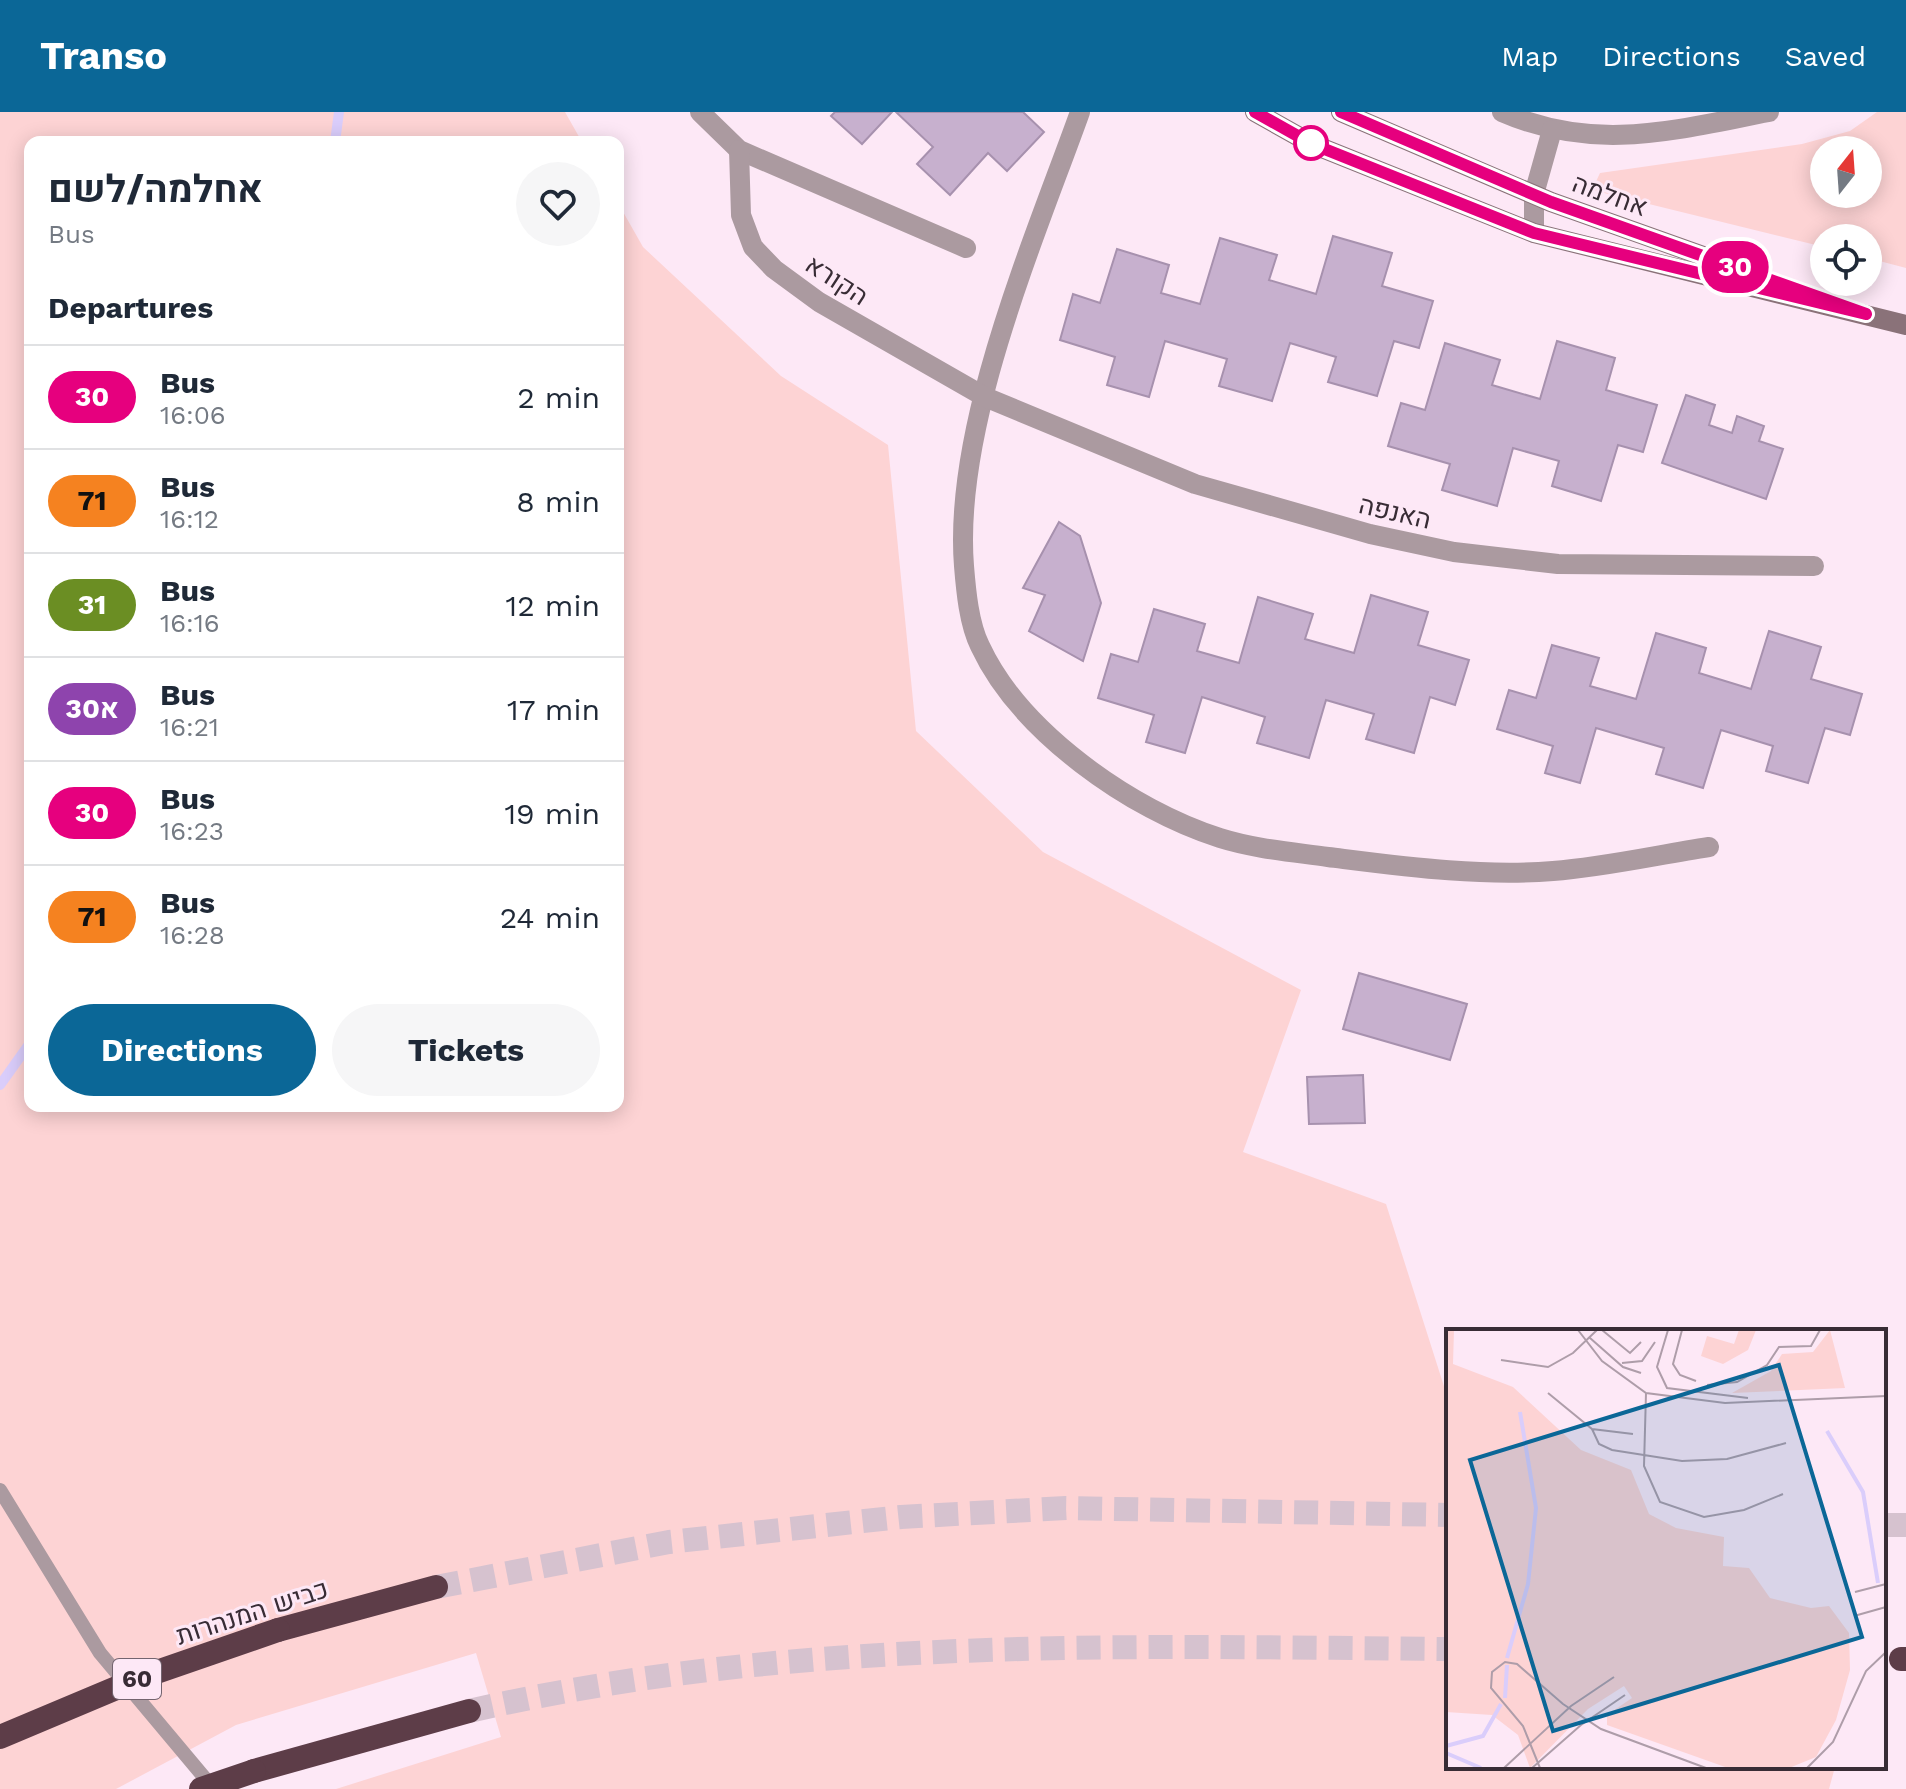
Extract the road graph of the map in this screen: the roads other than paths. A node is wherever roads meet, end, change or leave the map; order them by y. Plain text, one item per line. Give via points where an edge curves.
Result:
1 (700, 112) edge
2 (1080, 112) edge
3 (1255, 112) edge
4 (1341, 112) edge
5 (1502, 112) edge
6 (1769, 112) edge
7 (1552, 130) junction
8 (739, 150) junction
9 (1534, 194) junction
10 (1534, 233) junction
11 (966, 248) dead end
12 (1866, 314) junction
13 (1906, 325) edge
14 (985, 397) junction
15 (1814, 566) dead end
16 (1709, 847) dead end
17 (0, 1490) edge
18 (436, 1587) tunnel mouth
19 (469, 1711) tunnel mouth
20 (0, 1737) edge
21 (201, 1789) edge
22 (215, 1789) edge

1 - 8 street
2 - 14 street via 1020,279
3 - 10 street, אחלמה via 1312,144
4 - 9 street, אחלמה
5 - 7 street
6 - 7 street via 1642,136
7 - 9 street
8 - 11 street
8 - 14 street, הקורא via 741,215 753,247 774,269 819,302
9 - 10 street
9 - 12 street, אחלמה
10 - 12 street, אחלמה
12 - 13 street, אחלמה
14 - 15 street, האנפה via 1195,484 1454,552 1558,564
14 - 16 street via 971,448 964,549 978,643 997,679 1026,712 1104,780 1220,838 1373,862 1553,871
17 - 22 lane via 100,1653
18 - 20 highway, כביש המנהרות / 60, bridge via 278,1630 145,1676
19 - 21 highway, bridge

